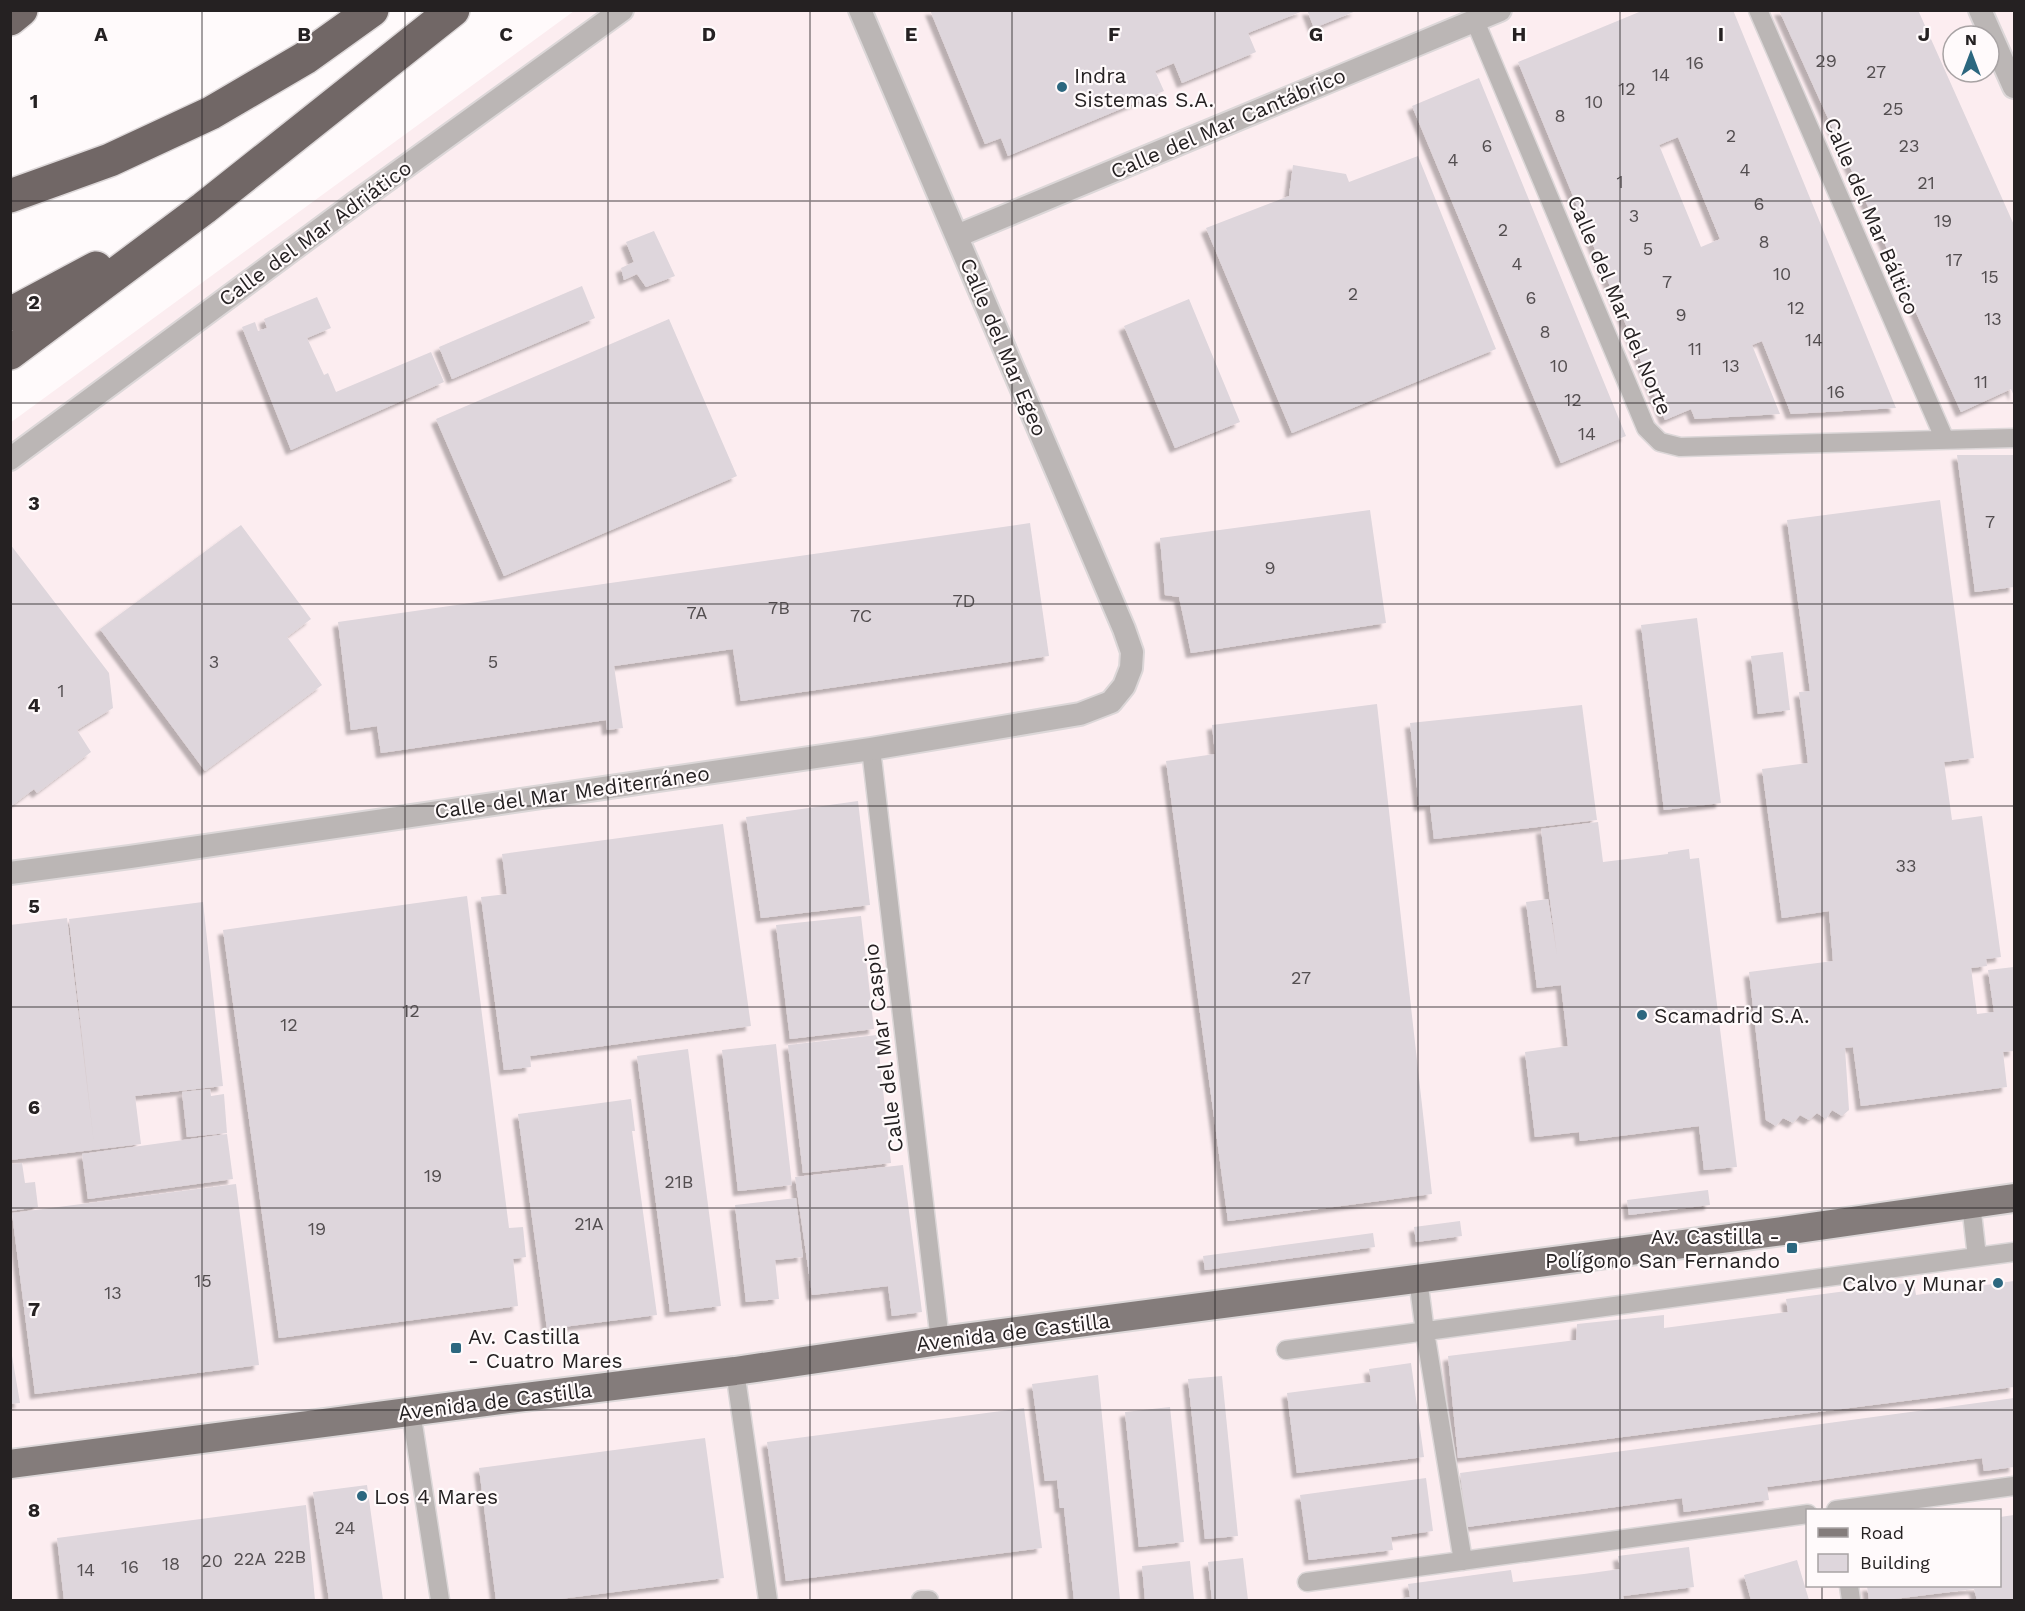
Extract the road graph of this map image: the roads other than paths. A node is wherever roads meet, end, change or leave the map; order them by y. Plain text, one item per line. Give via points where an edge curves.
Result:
1 (21, 10) edge
2 (372, 10) edge
3 (453, 10) edge
4 (622, 10) edge
5 (860, 10) edge
6 (1500, 10) edge
7 (1758, 10) edge
8 (1980, 10) edge
9 (10, 19) edge
10 (1475, 21) junction
11 (2014, 87) edge
12 (10, 196) edge
13 (204, 208) junction
14 (957, 236) junction
15 (10, 314) edge
16 (10, 353) edge
17 (2014, 438) edge
18 (1945, 440) junction
19 (10, 459) edge
20 (1124, 686) joint
21 (871, 749) junction
22 (10, 873) edge
23 (2014, 1198) edge
24 (1971, 1204) junction
25 (2014, 1252) edge
26 (1977, 1257) junction
27 (1418, 1279) junction
28 (1425, 1332) junction
29 (940, 1341) junction
30 (1286, 1350) dead end
31 (735, 1371) junction
32 (411, 1411) junction
33 (10, 1464) edge
34 (2014, 1486) edge
35 (1844, 1509) edge
36 (1806, 1514) edge
37 (1463, 1561) junction
38 (1307, 1582) dead end
39 (440, 1600) edge
40 (768, 1600) edge
41 (921, 1600) edge
42 (929, 1600) edge

1 - 9 highway
2 - 12 highway via 305,58 212,113 110,160
3 - 13 highway
4 - 19 street, Calle del Mar Adriático
5 - 14 street, Calle del Mar Egeo
6 - 10 street, Calle del Mar Cantábrico
7 - 18 street, Calle del Mar Báltico
8 - 11 street
10 - 14 street, Calle del Mar Cantábrico
10 - 18 street, Calle del Mar del Norte via 1646,428 1660,442 1680,447
13 - 15 highway
13 - 16 highway
14 - 20 street, Calle del Mar Egeo via 1124,629 1132,652
17 - 18 street, Calle del Mar del Norte
20 - 21 street, Calle del Mar Mediterráneo via 1111,702 1080,714
21 - 22 street, Calle del Mar Mediterráneo
21 - 29 street, Calle del Mar Caspio
23 - 24 main road, Avenida de Castilla
24 - 26 street
24 - 27 main road, Avenida de Castilla
25 - 26 street
26 - 28 street
27 - 28 street
27 - 29 main road, Avenida de Castilla
28 - 30 street
28 - 37 street
29 - 31 main road, Avenida de Castilla
31 - 32 main road, Avenida de Castilla
31 - 40 street
32 - 33 main road, Avenida de Castilla
32 - 39 street
34 - 35 street
36 - 37 street
37 - 38 street
41 - 42 street

